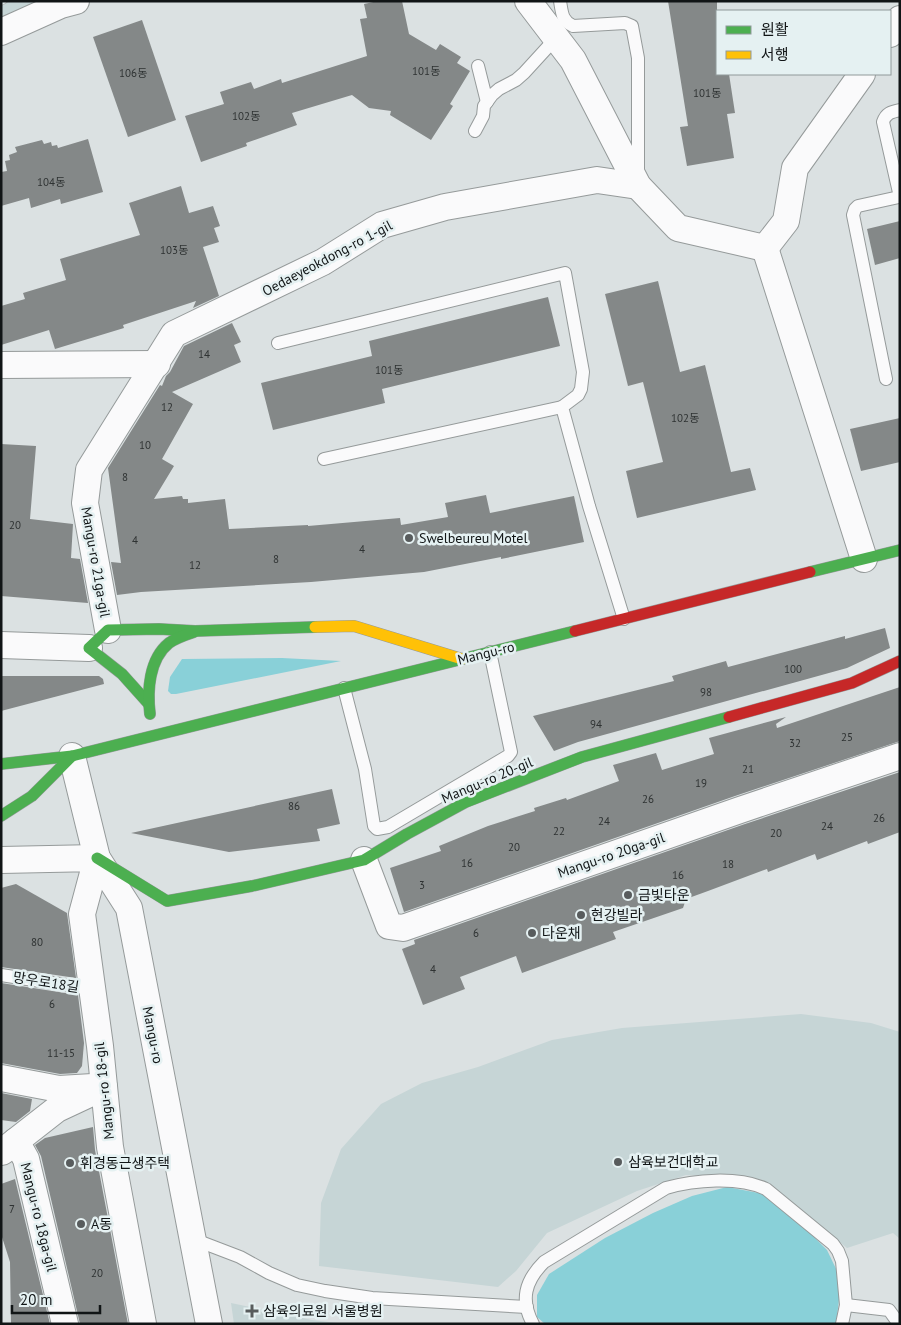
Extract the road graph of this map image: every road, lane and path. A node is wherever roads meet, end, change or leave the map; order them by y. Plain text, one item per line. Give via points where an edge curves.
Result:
1 (76, 1) edge
2 (528, 1) edge
3 (560, 1) edge
4 (900, 19) edge
5 (1, 32) edge
6 (891, 32) edge
7 (556, 38) junction
8 (478, 66) dead end
9 (861, 75) edge
10 (487, 102) junction
11 (900, 110) edge
12 (475, 131) dead end
13 (638, 186) junction
14 (899, 197) edge
15 (765, 248) junction
16 (278, 343) dead end
17 (157, 364) junction
18 (1, 365) edge
19 (886, 379) dead end
20 (562, 407) junction
21 (324, 459) dead end
22 (900, 550) edge
23 (864, 559) junction
24 (624, 619) junction
25 (108, 630) junction
26 (196, 631) junction
27 (1, 645) edge
28 (89, 648) junction
29 (490, 652) junction
30 (462, 659) junction
31 (900, 661) edge
32 (344, 688) junction
33 (148, 703) junction
34 (155, 735) junction
35 (72, 756) junction
36 (900, 756) edge
37 (1, 764) edge
38 (1, 816) edge
39 (97, 858) junction
40 (1, 860) edge
41 (364, 860) junction
42 (1, 975) edge
43 (92, 989) junction
44 (1, 1078) edge
45 (104, 1087) junction
46 (8, 1147) edge
47 (193, 1240) junction
48 (846, 1305) junction
49 (527, 1307) junction
50 (894, 1309) edge
51 (65, 1324) edge
52 (143, 1324) edge
53 (209, 1324) edge
54 (533, 1324) edge
55 (842, 1324) edge
56 (899, 1324) edge

1 - 5 street
2 - 7 street
3 - 13 lane via 563,17 573,26 625,23 632,26 638,58
4 - 6 street
7 - 10 lane via 524,73 499,89
7 - 13 street via 573,60
8 - 10 lane
9 - 15 street via 795,168 786,221
10 - 12 lane
11 - 14 lane via 890,112 883,122
13 - 15 street via 678,228
13 - 17 street, Oedaeyeokdong-ro 1-gil via 596,180 445,207 382,225 323,262 174,334
14 - 19 lane via 858,206 853,214
15 - 23 street
16 - 20 lane via 565,273 583,372 578,395
17 - 18 street
17 - 25 street, Mangu-ro 21ga-gil via 89,470 85,503
20 - 21 lane
20 - 24 lane
22 - 23 main road, Mangu-ro
23 - 24 main road, Mangu-ro
24 - 29 main road, Mangu-ro
25 - 26 main road
25 - 28 main road
26 - 30 main road via 354,626
26 - 33 main road via 173,640 161,650 155,663
27 - 28 street
28 - 33 main road via 122,674
29 - 30 main road, Mangu-ro
29 - 32 lane via 510,746 508,756 383,829 374,826 365,769
30 - 32 main road, Mangu-ro
31 - 41 main road, Mangu-ro 20-gil via 852,683 582,757 466,802
32 - 34 main road, Mangu-ro
33 - 34 main road
34 - 35 main road, Mangu-ro
35 - 37 main road, Mangu-ro
35 - 38 main road via 32,796
35 - 39 street, Mangu-ro
36 - 41 street, Mangu-ro 20ga-gil via 402,928 389,926
39 - 40 street
39 - 41 main road, Mangu-ro 20-gil via 168,901 252,886
39 - 43 street, Mangu-ro 18-gil via 82,914
39 - 47 street, Mangu-ro via 129,908
42 - 43 lane, 망우로18길
43 - 45 street, Mangu-ro 18-gil
44 - 45 street via 60,1089
45 - 46 street, Mangu-ro 18ga-gil via 56,1109
45 - 52 street, Mangu-ro 18-gil via 110,1147
46 - 51 street, Mangu-ro 18ga-gil via 26,1159
47 - 49 lane via 240,1257 297,1284 325,1291 372,1298
47 - 53 street, Mangu-ro
48 - 49 lane via 842,1260 833,1244 766,1189 742,1182 713,1181 666,1188 544,1262 533,1273 529,1283
48 - 50 lane
48 - 55 lane
49 - 54 lane
50 - 56 lane

